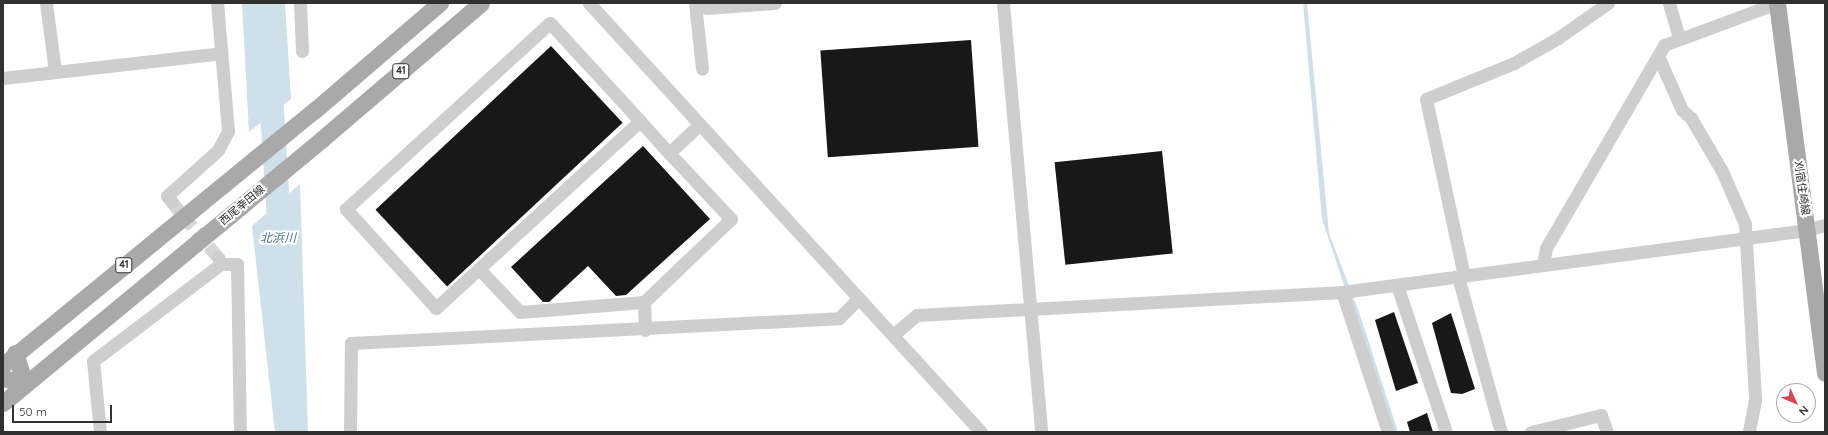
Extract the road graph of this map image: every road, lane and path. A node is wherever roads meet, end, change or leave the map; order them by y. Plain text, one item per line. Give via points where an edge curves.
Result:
1 (46, 3) edge
2 (217, 3) edge
3 (300, 3) edge
4 (440, 3) edge
5 (481, 3) edge
6 (589, 3) edge
7 (695, 3) edge
8 (707, 3) edge
9 (775, 3) edge
10 (1003, 3) edge
11 (1608, 3) edge
12 (1669, 3) edge
13 (1777, 3) edge
14 (1679, 39) junction
15 (302, 50) dead end
16 (221, 53) junction
17 (1658, 56) junction
18 (702, 69) dead end
19 (55, 71) junction
20 (3, 78) edge
21 (640, 121) junction
22 (700, 124) junction
23 (669, 153) junction
24 (172, 202) dead end
25 (1825, 224) edge
26 (1807, 230) junction
27 (1747, 237) junction
28 (1543, 265) junction
29 (479, 269) junction
30 (1461, 276) junction
31 (1397, 285) junction
32 (1342, 292) junction
33 (859, 298) junction
34 (644, 302) junction
35 (1031, 309) junction
36 (645, 330) junction
37 (893, 335) junction
38 (9, 351) edge
39 (3, 365) edge
40 (1825, 373) edge
41 (3, 378) edge
42 (25, 384) junction
43 (3, 403) edge
44 (100, 432) edge
45 (240, 432) edge
46 (350, 432) edge
47 (981, 432) edge
48 (1041, 432) edge
49 (1388, 432) edge
50 (1446, 432) edge
51 (1501, 432) edge
52 (1530, 432) edge
53 (1607, 432) edge
54 (1749, 432) edge

1 - 19 street
2 - 16 street
3 - 15 street
4 - 38 main road, 41 via 315,110
5 - 42 main road, 西尾幸田線 / 41 via 235,212
6 - 22 street
7 - 18 street
8 - 9 street via 707,8
10 - 35 street
11 - 30 street via 1558,38 1514,63 1426,99
12 - 14 street
13 - 14 street
13 - 26 main road, 刈宿住崎線
14 - 17 street via 1664,45
16 - 19 street
16 - 24 street via 228,131 218,150 167,196
17 - 27 street via 1682,110 1691,118 1722,171 1742,214
17 - 28 street via 1546,248
19 - 20 street
21 - 23 street
21 - 29 street
21 - 29 street via 550,23 346,209 436,308
22 - 23 street
22 - 33 street
23 - 34 street via 730,218
25 - 26 street
26 - 27 street
26 - 40 main road, 刈宿住崎線
27 - 28 street
27 - 54 street via 1755,400
28 - 30 street
29 - 34 street via 520,312
30 - 31 street
30 - 51 street
31 - 32 street
31 - 50 street
32 - 35 street
32 - 49 street
33 - 36 street via 839,318
33 - 37 street
34 - 36 street
35 - 37 street via 917,315
35 - 48 street
36 - 46 street via 351,343
37 - 47 street
38 - 39 main road
38 - 42 main road
41 - 42 main road
42 - 43 main road, 西尾幸田線
44 - 45 street via 93,361 219,261 237,264
52 - 53 street via 1601,415

